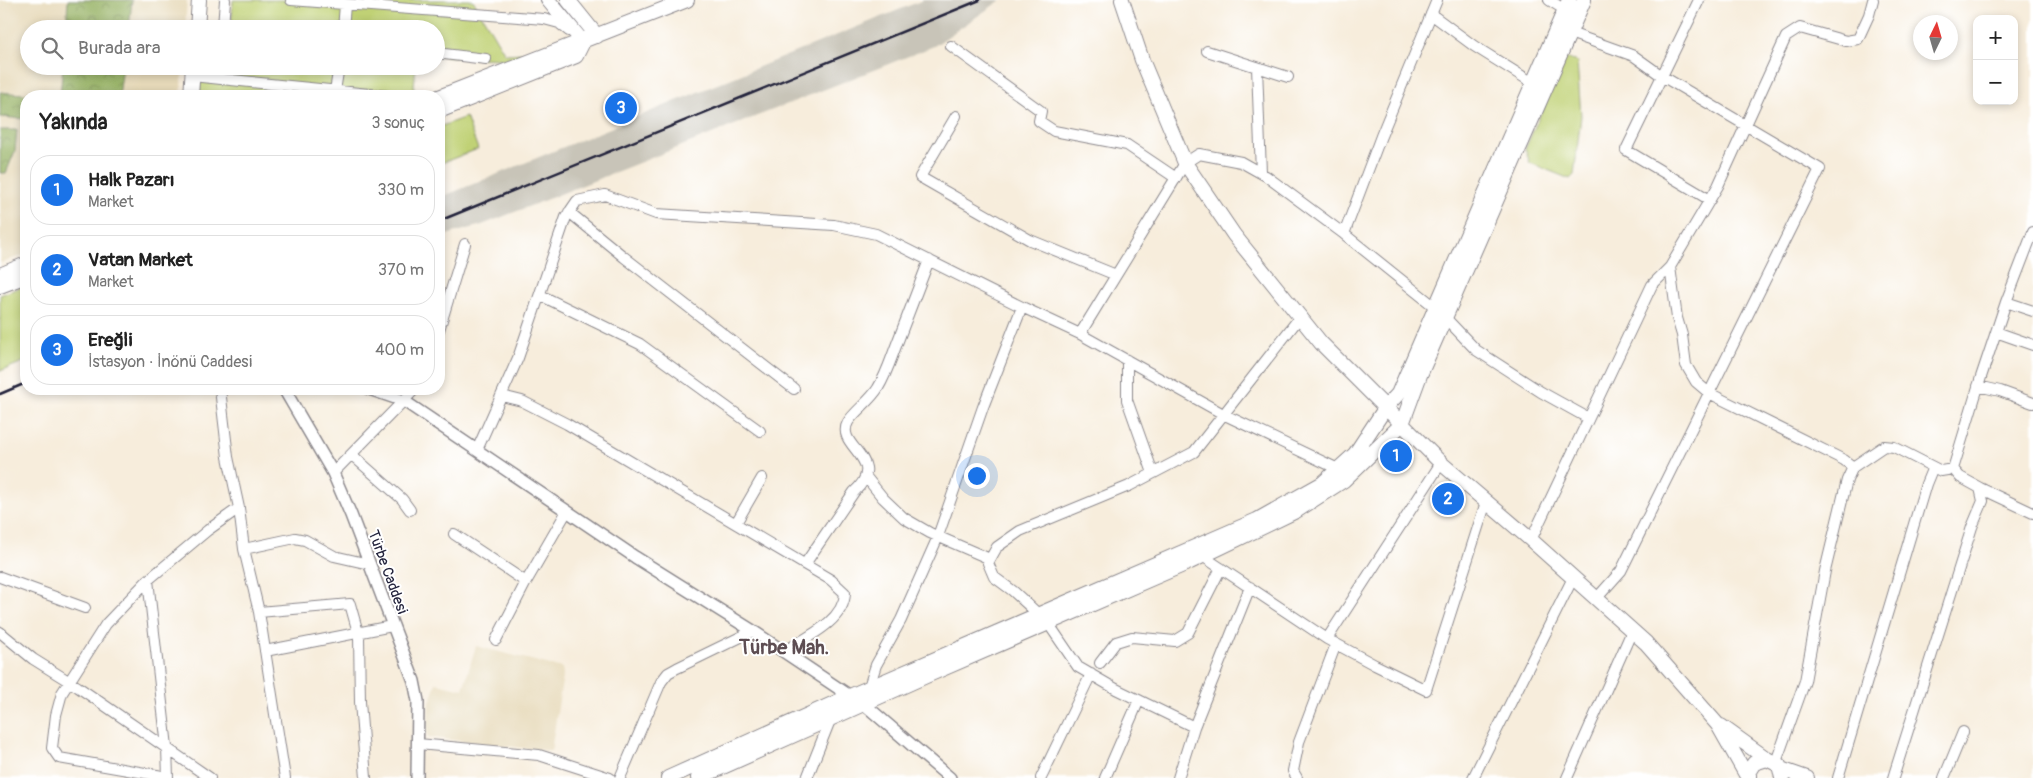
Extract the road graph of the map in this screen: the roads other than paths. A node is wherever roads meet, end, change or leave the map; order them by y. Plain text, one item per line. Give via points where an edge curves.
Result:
1 (199, 0) edge
2 (225, 0) edge
3 (291, 0) edge
4 (548, 0) edge
5 (568, 0) edge
6 (687, 0) edge
7 (1122, 0) edge
8 (1437, 0) edge
9 (1549, 0) edge
10 (1584, 0) edge
11 (1699, 0) edge
12 (1874, 0) edge
13 (345, 5) junction
14 (1567, 5) edge
15 (1432, 14) junction
16 (198, 20) edge
17 (224, 20) edge
18 (344, 20) edge
19 (1570, 33) junction
20 (597, 36) junction
21 (583, 42) junction
22 (951, 46) dead end
23 (1207, 51) dead end
24 (445, 54) edge
25 (486, 59) dead end
26 (1257, 67) junction
27 (193, 75) edge
28 (221, 75) edge
29 (337, 75) edge
30 (1662, 76) junction
31 (1288, 77) dead end
32 (1533, 83) junction
33 (191, 90) edge
34 (328, 90) edge
35 (335, 90) edge
36 (445, 95) edge
37 (445, 109) edge
38 (956, 116) dead end
39 (1746, 125) junction
40 (1185, 163) junction
41 (1261, 173) junction
42 (1176, 178) junction
43 (1710, 200) junction
44 (569, 212) junction
45 (2033, 232) edge
46 (1344, 234) junction
47 (465, 244) dead end
48 (929, 260) junction
49 (20, 267) edge
50 (1670, 267) junction
51 (0, 275) edge
52 (1116, 275) junction
53 (20, 278) edge
54 (0, 286) edge
55 (540, 295) junction
56 (2006, 302) junction
57 (1022, 307) junction
58 (1435, 307) junction
59 (445, 310) edge
60 (2033, 311) edge
61 (1300, 317) junction
62 (1445, 317) junction
63 (1996, 332) junction
64 (1080, 334) junction
65 (2033, 345) edge
66 (1127, 360) junction
67 (1978, 386) junction
68 (794, 389) dead end
69 (1709, 393) junction
70 (221, 395) edge
71 (288, 395) edge
72 (386, 395) edge
73 (410, 395) edge
74 (502, 396) junction
75 (404, 401) junction
76 (2033, 403) edge
77 (1386, 407) junction
78 (1225, 415) junction
79 (1588, 418) junction
80 (1402, 424) junction
81 (760, 431) dead end
82 (477, 450) junction
83 (352, 455) junction
84 (1441, 463) junction
85 (1853, 467) junction
86 (1933, 467) junction
87 (1338, 469) junction
88 (1953, 469) junction
89 (333, 473) junction
90 (1153, 473) junction
91 (866, 477) junction
92 (762, 478) dead end
93 (1980, 488) junction
94 (1486, 502) junction
95 (239, 508) junction
96 (410, 510) dead end
97 (567, 511) junction
98 (2033, 513) edge
99 (736, 523) junction
100 (454, 534) dead end
101 (939, 536) junction
102 (1531, 540) junction
103 (244, 549) junction
104 (1190, 549) junction
105 (1203, 556) junction
106 (990, 559) junction
107 (369, 564) junction
108 (805, 564) junction
109 (1221, 568) junction
110 (0, 577) edge
111 (1573, 578) junction
112 (148, 580) junction
113 (526, 582) junction
114 (1250, 587) junction
115 (1596, 599) junction
116 (85, 608) dead end
117 (259, 612) junction
118 (1044, 619) junction
119 (392, 626) junction
120 (753, 631) junction
121 (1632, 631) junction
122 (0, 632) edge
123 (358, 632) junction
124 (496, 640) dead end
125 (1332, 642) junction
126 (265, 652) junction
127 (783, 652) junction
128 (1100, 663) dead end
129 (1091, 674) junction
130 (69, 681) junction
131 (868, 689) junction
132 (850, 696) junction
133 (1138, 700) junction
134 (864, 704) junction
135 (831, 718) junction
136 (1718, 725) junction
137 (1194, 727) junction
138 (1963, 732) dead end
139 (418, 744) junction
140 (167, 747) junction
141 (1776, 767) edge
142 (168, 778) edge
143 (210, 778) edge
144 (286, 778) edge
145 (366, 778) edge
146 (418, 778) edge
147 (610, 778) edge
148 (620, 778) edge
149 (668, 778) edge
150 (698, 778) edge
151 (807, 778) edge
152 (950, 778) edge
153 (1041, 778) edge
154 (1105, 778) edge
155 (1178, 778) edge
156 (1297, 778) edge
157 (1473, 778) edge
158 (1567, 778) edge
159 (1749, 778) edge
160 (1808, 778) edge
161 (1838, 778) edge
162 (1893, 778) edge
163 (1944, 778) edge

1 - 16 main road
2 - 17 street
3 - 13 street
4 - 21 main road
5 - 20 main road
6 - 20 main road
7 - 40 main road via 1142,60
8 - 15 street
9 - 14 street
10 - 19 main road
11 - 30 street
12 - 39 street via 1858,39 1846,41 1800,28 1786,37
13 - 18 street
13 - 21 street via 544,19 559,23
14 - 32 main road
15 - 32 street via 1474,46
15 - 46 street
19 - 30 street via 1634,56
19 - 62 main road
20 - 21 main road
21 - 36 main road
21 - 37 main road via 576,56
22 - 42 street via 1041,111 1039,121 1054,131 1127,145
23 - 26 street
24 - 25 street
26 - 31 street
26 - 41 street
27 - 33 main road
28 - 34 street
29 - 35 street
30 - 39 street
30 - 43 street via 1626,150
32 - 58 main road
38 - 52 street via 920,177 1030,240
39 - 43 street
39 - 69 street via 1820,168
40 - 41 street via 1199,154 1241,162
40 - 42 street
40 - 61 main road via 1234,235
41 - 46 street
42 - 52 street
43 - 50 street
44 - 48 street via 577,201 605,195 656,214 834,226 876,234
44 - 55 street
44 - 68 street
45 - 56 street
46 - 58 street
47 - 59 street
48 - 57 street
48 - 91 street via 878,388 848,423 846,431 867,469
49 - 51 main road
50 - 69 street via 1686,365 1696,382
50 - 79 street via 1652,285
52 - 64 street
53 - 54 main road
55 - 74 street
55 - 81 street via 640,344
56 - 60 street
56 - 63 street
57 - 64 street
57 - 101 street via 983,407
58 - 62 street
58 - 77 main road via 1398,394
61 - 77 main road via 1321,343
61 - 78 street
62 - 79 street via 1476,350
62 - 80 main road
63 - 65 street
63 - 67 street
64 - 66 street
66 - 78 street
66 - 90 street via 1127,400
67 - 76 street
67 - 88 street
69 - 85 street
69 - 115 street via 1621,571
70 - 95 street via 228,457
71 - 89 street, Türbe Caddesi
72 - 75 street
73 - 75 street
74 - 82 street
74 - 99 street via 522,401 567,424
75 - 82 street
75 - 83 street
77 - 80 main road
77 - 87 main road via 1355,454
78 - 87 street
78 - 90 street via 1194,452
79 - 102 street
80 - 84 main road
80 - 105 main road via 1344,480 1296,511
82 - 97 street
83 - 89 street
83 - 96 street
84 - 94 main road
84 - 125 street
85 - 86 street via 1884,446 1894,447
85 - 141 street via 1825,571 1805,681
86 - 88 street via 1941,471
86 - 161 street
87 - 104 main road via 1323,483 1257,520
88 - 93 street via 1960,477
89 - 107 street, Türbe Caddesi
90 - 106 street via 1020,531 997,547
91 - 101 street via 904,518
91 - 108 street
92 - 99 street
93 - 98 street
93 - 162 street via 1983,501
94 - 102 main road
94 - 125 street via 1426,690
95 - 103 street
95 - 112 street
97 - 113 street
97 - 120 street
99 - 108 street
100 - 113 street
101 - 106 street
101 - 131 street via 901,620 876,664
102 - 111 main road
103 - 107 street via 296,538 334,556
103 - 117 street
104 - 105 street
104 - 118 main road
105 - 109 street
105 - 118 main road
106 - 118 street via 988,563 994,577
107 - 119 street, Türbe Caddesi
108 - 127 street via 845,593 844,603 830,622
109 - 114 street
109 - 128 street via 1188,633 1176,641 1132,637 1116,642
110 - 116 street
111 - 115 main road
111 - 157 street
112 - 130 street via 106,624
112 - 140 street
113 - 124 street
114 - 125 street
114 - 137 street
115 - 121 main road
117 - 123 street via 350,604
117 - 126 street
118 - 129 street via 1078,667
118 - 131 main road
118 - 134 main road
119 - 123 street
119 - 139 street, Türbe Caddesi via 417,691
120 - 127 street
120 - 148 street via 668,673 661,682
121 - 136 main road
121 - 158 street
122 - 130 street
123 - 126 street
123 - 145 street
125 - 156 street via 1300,742 1293,771
126 - 144 street
127 - 132 street
129 - 133 street
129 - 153 street
130 - 140 street
130 - 142 street via 56,715 52,748 59,758
131 - 132 main road
131 - 134 street
132 - 134 street
132 - 149 main road
133 - 137 street
133 - 154 street
134 - 135 main road
134 - 152 street
135 - 150 main road
135 - 151 street
136 - 141 main road
136 - 159 main road
137 - 155 street
138 - 163 street
139 - 146 street, Türbe Caddesi
139 - 147 street via 539,755
140 - 142 street
140 - 143 street
141 - 159 main road via 1754,763
141 - 160 main road

